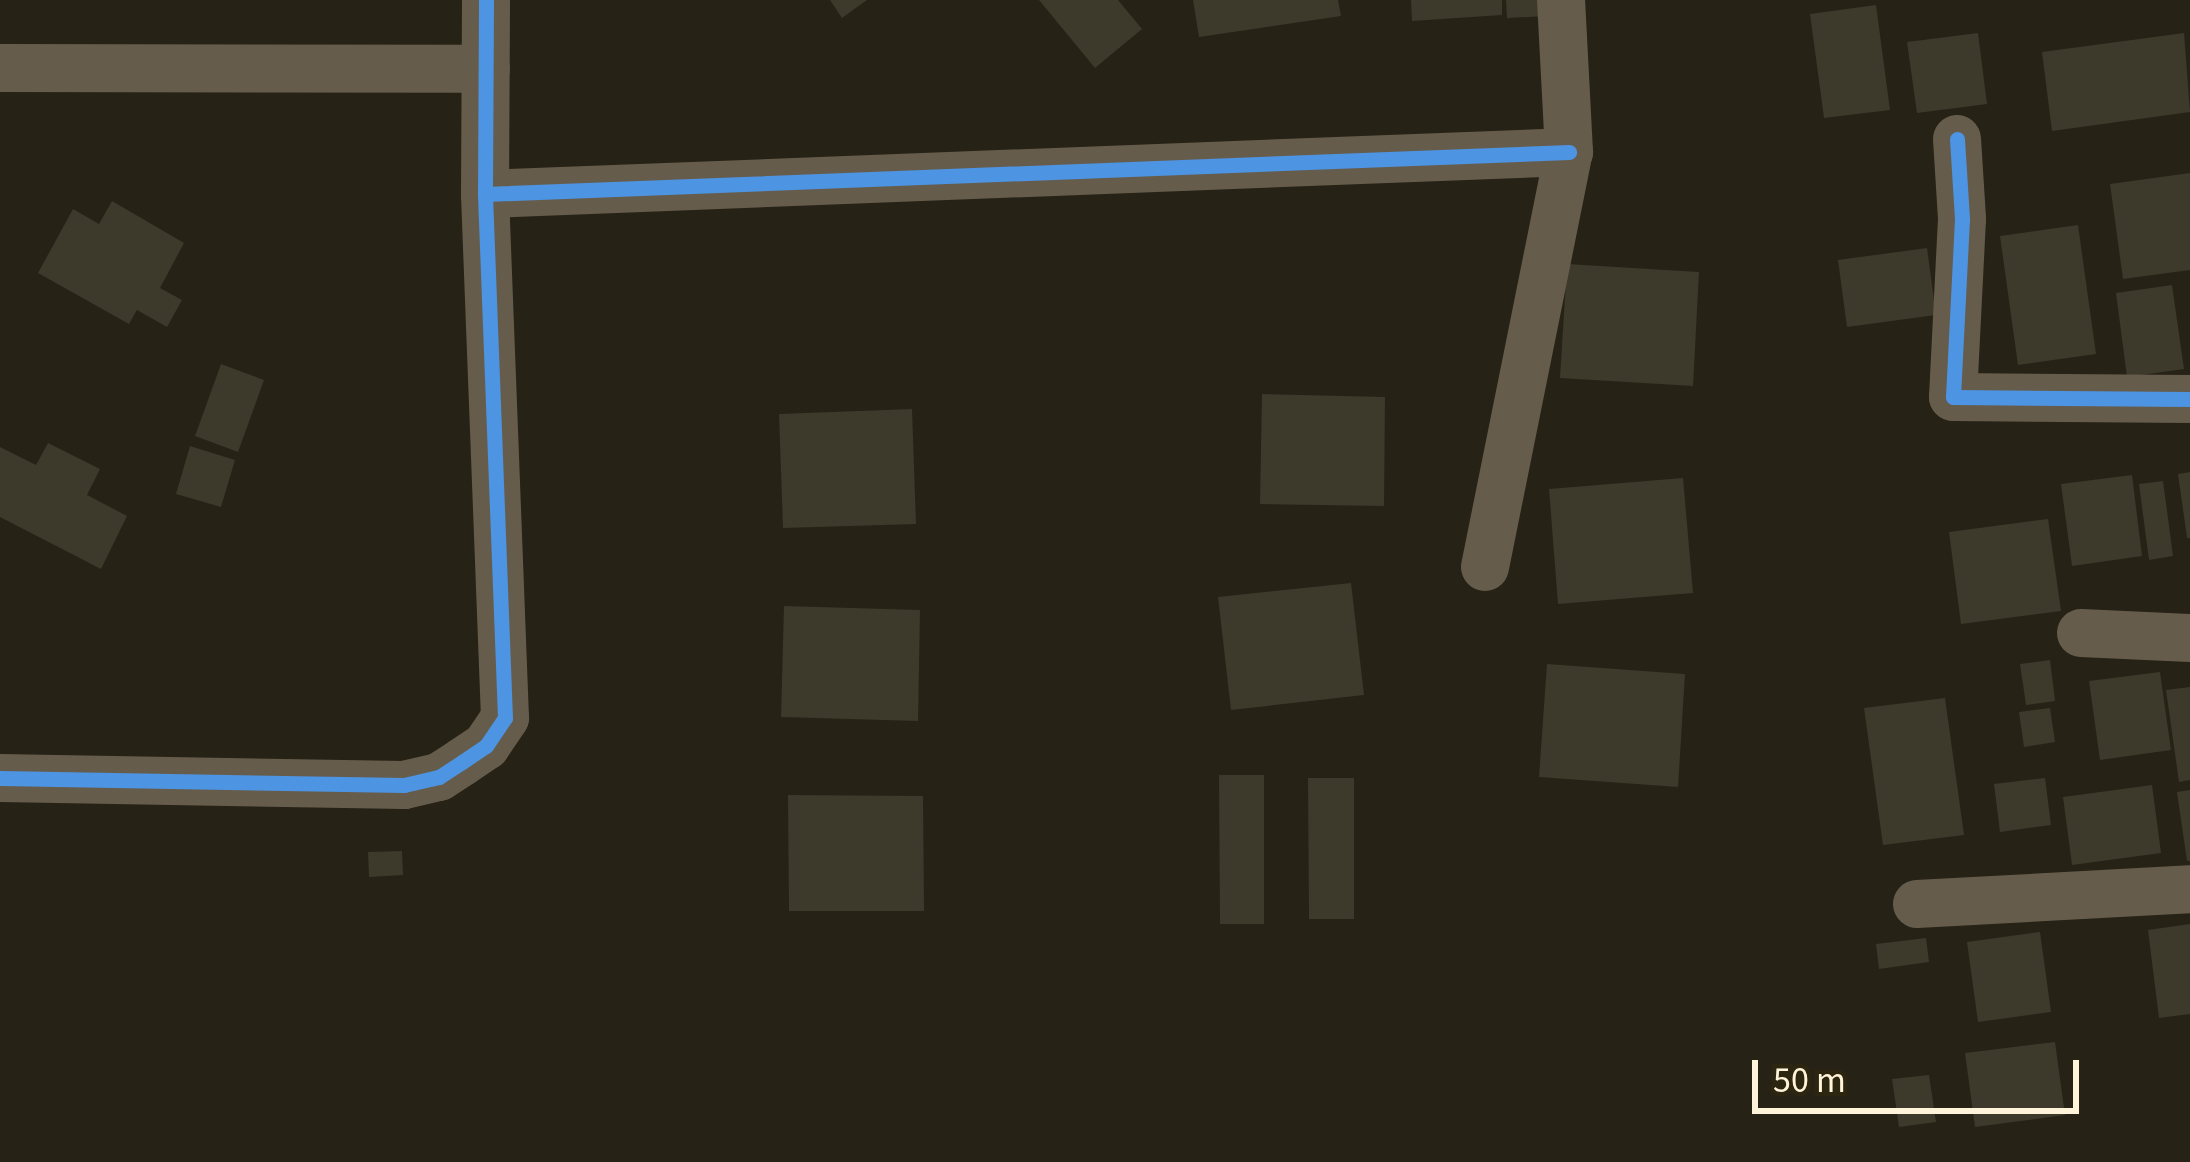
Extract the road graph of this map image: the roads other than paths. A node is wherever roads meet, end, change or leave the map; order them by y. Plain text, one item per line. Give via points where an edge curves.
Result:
1 (486, 0) edge
2 (1561, 0) edge
3 (0, 68) edge
4 (486, 69) junction
5 (1957, 139) dead end
6 (1569, 152) junction
7 (485, 194) junction
8 (2190, 399) edge
9 (1485, 567) dead end
10 (2081, 633) dead end
11 (2190, 638) edge
12 (0, 778) edge
13 (2190, 889) edge
14 (1917, 904) dead end

1 - 4 street
2 - 6 street
3 - 4 street
4 - 7 street
5 - 8 street via 1962,219 1953,397
6 - 7 street
6 - 9 street
7 - 12 street via 505,718 486,746 439,777 404,785
10 - 11 street
13 - 14 street

